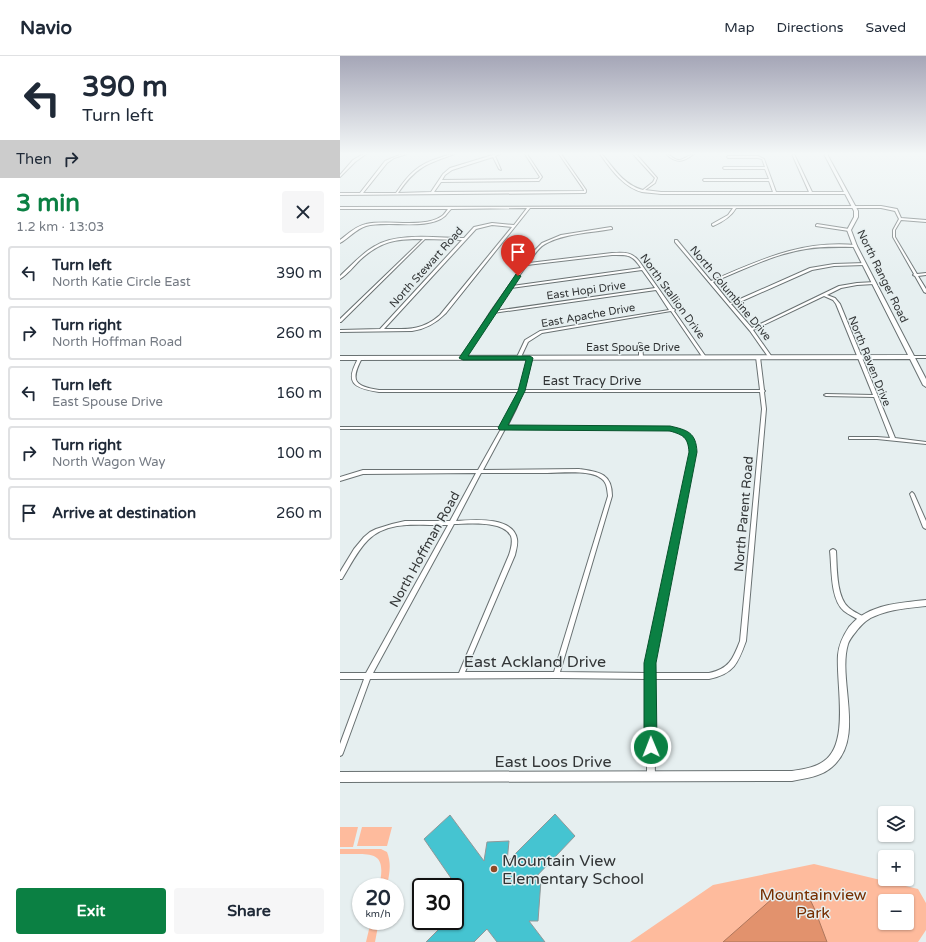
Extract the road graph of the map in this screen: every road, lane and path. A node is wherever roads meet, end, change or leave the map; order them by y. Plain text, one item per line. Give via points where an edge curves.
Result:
1 (848, 195) edge
2 (735, 207) junction
3 (854, 207) junction
4 (340, 208) edge
5 (450, 208) junction
6 (529, 208) junction
7 (900, 219) junction
8 (926, 221) edge
9 (713, 225) dead end
10 (817, 225) dead end
11 (514, 226) junction
12 (611, 228) dead end
13 (849, 230) junction
14 (424, 238) junction
15 (464, 239) junction
16 (676, 241) dead end
17 (340, 242) edge
18 (855, 246) junction
19 (526, 264) junction
20 (864, 264) junction
21 (643, 269) junction
22 (926, 274) edge
23 (915, 275) junction
24 (340, 278) edge
25 (711, 282) junction
26 (874, 283) junction
27 (510, 287) junction
28 (657, 289) junction
29 (926, 292) edge
30 (824, 295) junction
31 (729, 304) junction
32 (673, 310) junction
33 (492, 312) junction
34 (340, 321) edge
35 (381, 330) junction
36 (751, 330) junction
37 (340, 331) edge
38 (640, 344) dead end
39 (641, 357) junction
40 (704, 357) junction
41 (758, 357) junction
42 (770, 357) junction
43 (860, 357) junction
44 (912, 357) junction
45 (926, 357) edge
46 (340, 358) edge
47 (360, 358) junction
48 (463, 358) junction
49 (519, 358) junction
50 (530, 358) junction
51 (926, 385) edge
52 (522, 391) junction
53 (763, 391) junction
54 (826, 395) dead end
55 (875, 396) junction
56 (340, 428) edge
57 (502, 428) junction
58 (851, 438) dead end
59 (893, 440) junction
60 (926, 443) edge
61 (479, 472) junction
62 (340, 479) edge
63 (912, 494) dead end
64 (450, 523) junction
65 (926, 527) edge
66 (833, 551) dead end
67 (340, 577) edge
68 (926, 603) edge
69 (862, 619) junction
70 (728, 670) joint
71 (461, 675) junction
72 (556, 675) junction
73 (340, 676) edge
74 (368, 676) junction
75 (649, 676) junction
76 (340, 753) edge
77 (651, 776) junction
78 (340, 777) edge

1 - 3 street
2 - 3 street
2 - 6 street
2 - 9 street via 734,212
3 - 7 street via 891,208 896,210
3 - 13 street, North Ranger Road via 856,214
4 - 5 street
5 - 6 street
5 - 17 street via 444,216 433,222 365,225
6 - 11 street
7 - 8 street
7 - 23 street via 894,230 894,237
10 - 13 street
11 - 15 street, North Stewart Road via 480,226
11 - 35 street via 439,319 420,329
12 - 19 street via 548,241
13 - 18 street, North Ranger Road
14 - 15 street
14 - 24 street via 393,240 377,245
14 - 34 street
15 - 35 street, North Stewart Road
16 - 25 street, North Columbine Drive
18 - 20 street, North Ranger Road
18 - 25 street via 812,247 790,251
19 - 21 street, North Stallion Drive via 623,253 635,258
19 - 27 street
20 - 26 street, North Ranger Road
20 - 31 street via 811,269
21 - 27 street
21 - 28 street, North Stallion Drive
22 - 23 street
23 - 29 street
25 - 31 street, North Columbine Drive
26 - 30 street via 849,285
26 - 44 street, North Ranger Road
27 - 33 street
28 - 32 street, North Stallion Drive
28 - 33 street, East Hopi Drive
30 - 36 street
30 - 43 street, North Raven Drive via 834,299 838,304
31 - 36 street, North Columbine Drive
32 - 40 street, North Stallion Drive
32 - 49 street, East Apache Drive via 541,332 526,341
33 - 48 street
35 - 37 street
36 - 42 street, North Columbine Drive
38 - 39 street
39 - 40 street, East Spouse Drive
39 - 50 street, East Spouse Drive
40 - 41 street, East Spouse Drive
41 - 42 street, East Spouse Drive
41 - 53 street, North Parent Road
42 - 43 street, East Spouse Drive
43 - 44 street, East Spouse Drive
43 - 55 street, North Raven Drive
44 - 45 street, East Spouse Drive
44 - 51 street, North Ranger Road
46 - 47 street, East Spouse Drive
47 - 48 street, East Spouse Drive
47 - 52 street, East Tracy Drive via 352,377 358,387 366,389
48 - 49 street, East Spouse Drive
49 - 50 street, East Spouse Drive
50 - 52 street, North Hoffman Road
52 - 53 street, East Tracy Drive
52 - 57 street, North Hoffman Road
53 - 70 street, North Parent Road via 764,410 743,642 738,656
54 - 55 street
55 - 59 street, North Raven Drive
56 - 57 street
57 - 61 street, North Hoffman Road
57 - 75 street via 661,428 678,430 690,437 693,452
58 - 59 street
59 - 60 street
61 - 62 street via 363,472
61 - 64 street, North Hoffman Road
61 - 72 street via 590,472 601,475 611,486
63 - 65 street
64 - 67 street via 406,523 377,531 366,539
64 - 71 street via 492,524 505,527 516,543
64 - 74 street, North Hoffman Road
66 - 69 street via 840,601 845,608
68 - 69 street via 877,611
69 - 77 street, East Loos Drive via 844,643 841,659 844,732 843,743 835,760 807,775
70 - 75 street, East Ackland Drive via 709,676
71 - 72 street, East Ackland Drive
71 - 74 street, East Ackland Drive
72 - 75 street, East Ackland Drive
73 - 74 street, East Ackland Drive
74 - 76 street, North Hoffman Road
75 - 77 street
77 - 78 street, East Loos Drive

